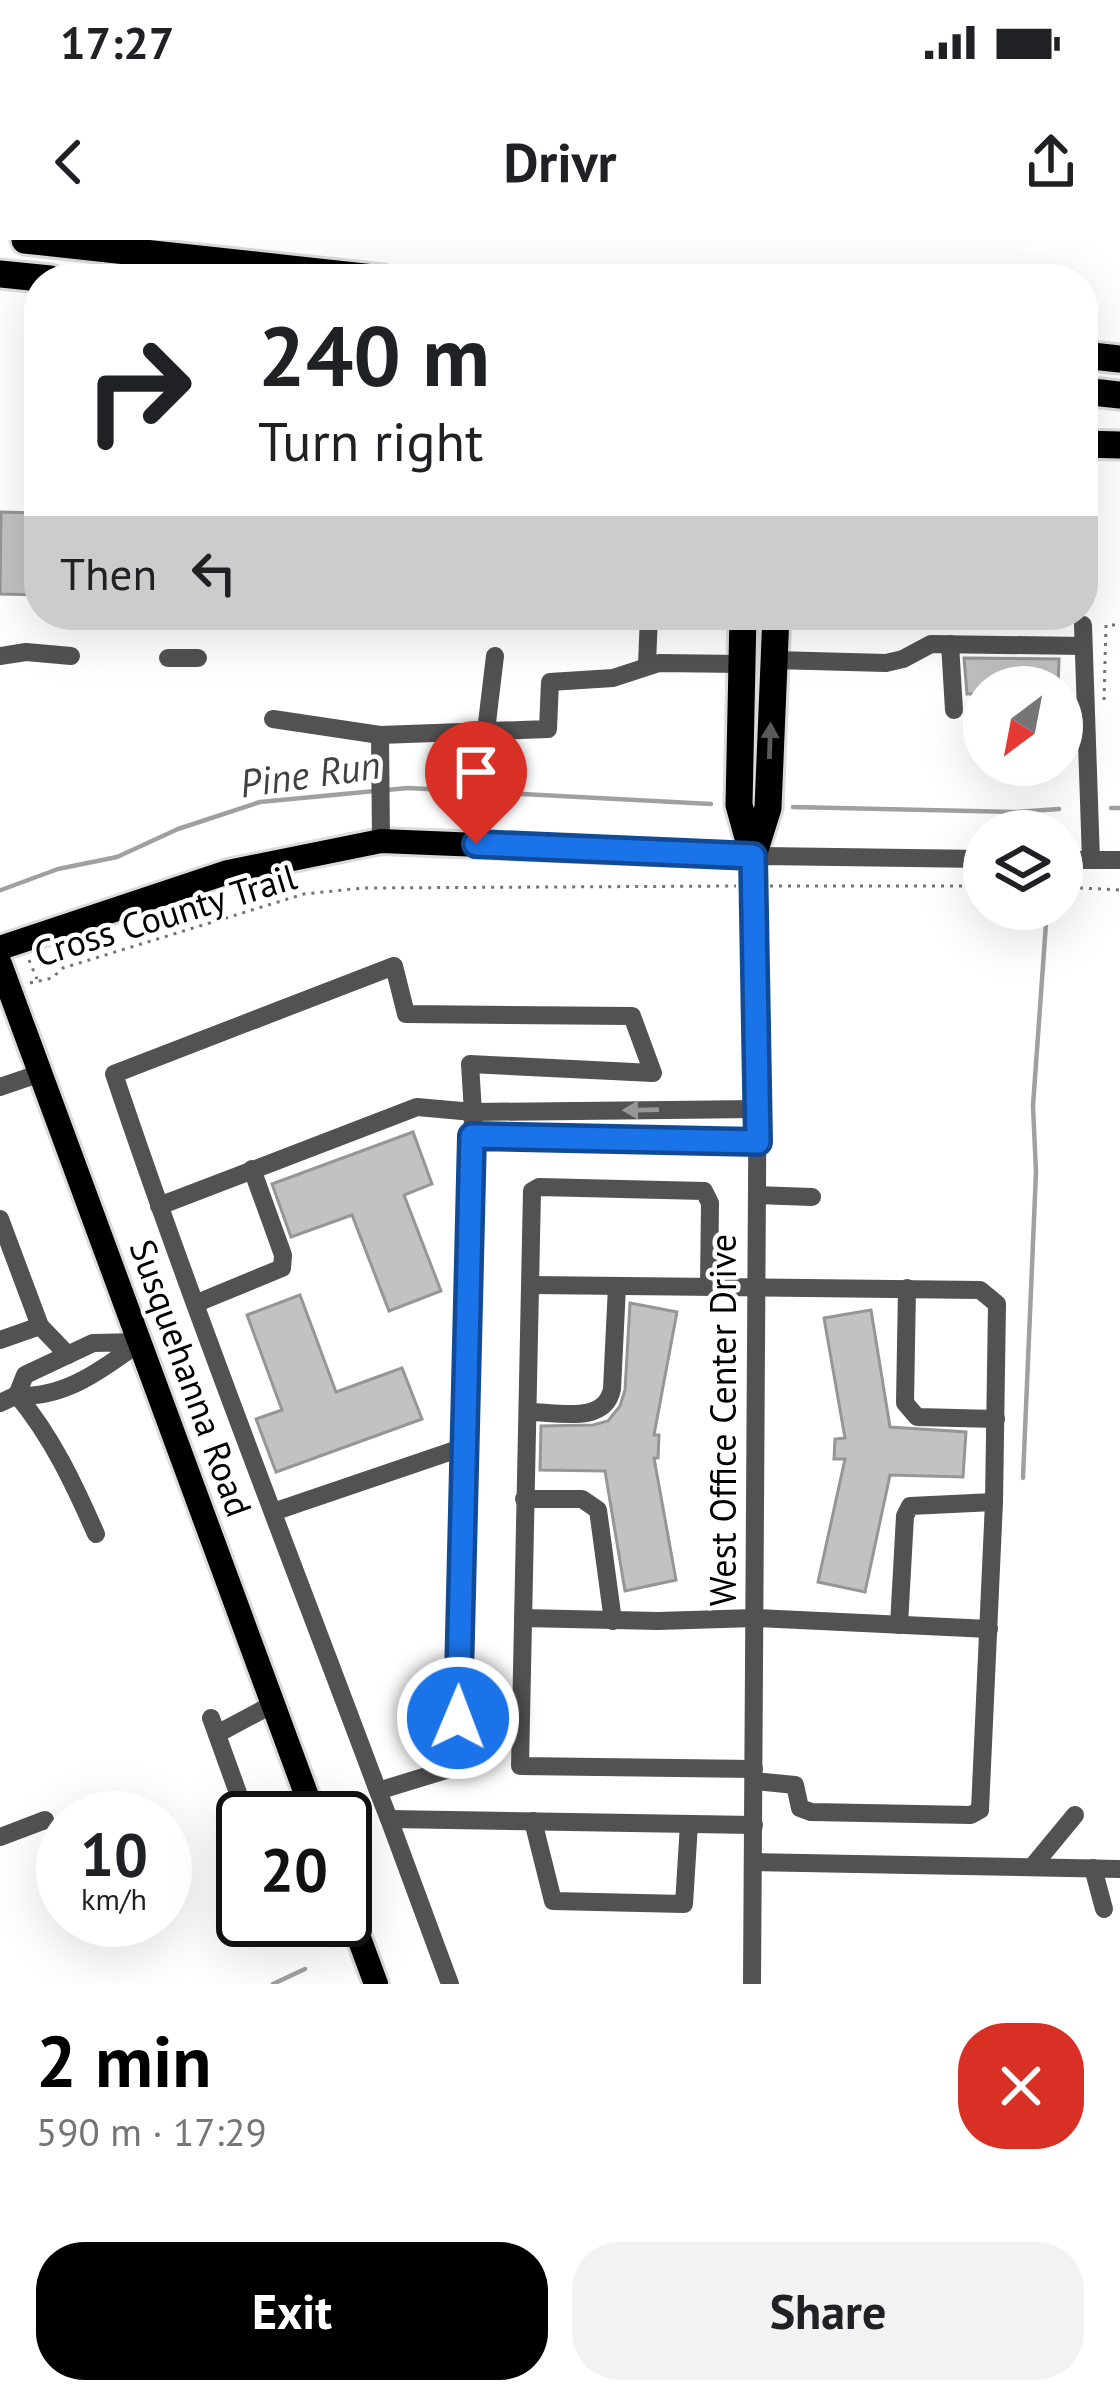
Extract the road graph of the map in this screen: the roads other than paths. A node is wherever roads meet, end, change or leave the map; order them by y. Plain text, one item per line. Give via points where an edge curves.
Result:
1 (25, 240) edge
2 (245, 264) edge
3 (648, 630) edge
4 (743, 630) edge
5 (775, 630) edge
6 (1083, 630) edge
7 (950, 644) junction
8 (1083, 646) junction
9 (0, 656) edge
10 (71, 656) dead end
11 (495, 656) dead end
12 (168, 658) dead end
13 (198, 658) dead end
14 (774, 660) junction
15 (742, 664) junction
16 (646, 665) junction
17 (954, 710) dead end
18 (273, 719) dead end
19 (486, 731) junction
20 (380, 735) junction
21 (381, 841) junction
22 (753, 856) junction
23 (963, 859) edge
24 (1083, 860) edge
25 (1091, 860) junction
26 (1120, 860) edge
27 (0, 948) edge
28 (4, 976) edge
29 (41, 1073) junction
30 (0, 1088) edge
31 (758, 1109) junction
32 (473, 1112) junction
33 (472, 1136) junction
34 (758, 1142) junction
35 (253, 1168) junction
36 (757, 1196) junction
37 (812, 1197) dead end
38 (158, 1206) junction
39 (0, 1219) edge
40 (530, 1285) junction
41 (617, 1286) junction
42 (757, 1286) junction
43 (710, 1287) junction
44 (907, 1288) junction
45 (197, 1303) junction
46 (40, 1326) junction
47 (0, 1340) edge
48 (140, 1342) junction
49 (68, 1355) junction
50 (9, 1399) edge
51 (528, 1412) junction
52 (996, 1419) junction
53 (464, 1447) junction
54 (524, 1499) junction
55 (994, 1502) junction
56 (273, 1512) junction
57 (96, 1534) dead end
58 (523, 1618) junction
59 (755, 1618) junction
60 (613, 1621) junction
61 (899, 1625) junction
62 (989, 1629) junction
63 (273, 1704) junction
64 (754, 1775) junction
65 (237, 1791) edge
66 (305, 1791) edge
67 (378, 1791) junction
68 (1075, 1816) dead end
69 (388, 1819) junction
70 (532, 1821) junction
71 (36, 1824) edge
72 (688, 1824) junction
73 (754, 1825) junction
74 (0, 1838) edge
75 (754, 1862) junction
76 (1032, 1868) junction
77 (1093, 1868) junction
78 (1120, 1869) edge
79 (1104, 1909) dead end
80 (362, 1947) edge
81 (376, 1984) edge
82 (450, 1984) edge
83 (752, 1984) edge

1 - 2 highway
3 - 16 street
4 - 15 highway
5 - 14 highway
6 - 8 street
7 - 8 street
7 - 14 street via 886,663
7 - 17 street
8 - 25 street
9 - 10 street
11 - 19 street
12 - 13 street
22 -> 14 highway via 767,808
15 - 16 street
15 - 22 highway via 739,805
16 - 19 street via 613,678 550,682 548,729
18 - 20 street
19 - 20 street
20 - 21 street
21 - 22 main road
21 - 27 main road via 228,872
22 - 23 street
22 - 31 street, West Office Center Drive
24 - 25 street
25 - 26 street
28 - 29 main road, Susquehanna Road
29 - 30 street
29 - 48 main road, Susquehanna Road
31 -> 32 street
31 - 34 street, West Office Center Drive
32 - 33 street
32 - 35 street via 417,1107
32 - 38 street via 470,1064 653,1072 632,1016 406,1014 394,966 114,1074
33 - 34 street
33 - 53 street
34 - 36 street, West Office Center Drive
35 - 38 street
35 - 45 street via 282,1268
36 - 37 street
36 - 42 street, West Office Center Drive
38 - 45 street
39 - 46 street
40 - 41 street
40 - 43 street via 531,1197 539,1187 704,1191
40 - 51 street
41 - 43 street
41 - 51 street via 610,1402 597,1412
42 - 43 street
42 - 44 street
42 - 59 street, West Office Center Drive
44 - 52 street via 980,1290 994,1299
44 - 52 street via 905,1403 917,1417
45 - 56 street
46 - 47 street
46 - 49 street
48 - 49 street via 93,1343
48 - 50 street via 101,1370 38,1397
48 - 63 main road, Susquehanna Road
49 - 50 street via 26,1376
50 - 57 street via 63,1458
51 - 54 street
52 - 55 street
53 - 56 street
53 - 67 street via 456,1767
54 - 58 street
54 - 60 street via 582,1499 598,1510
55 - 61 street via 910,1506
55 - 62 street
56 - 67 street
58 - 60 street
58 - 64 street via 520,1766
59 - 60 street
59 - 61 street
59 - 64 street, West Office Center Drive
61 - 62 street
62 - 64 street via 977,1813 811,1813 800,1808 795,1785
63 - 65 street via 214,1726
63 - 66 main road, Susquehanna Road
64 - 73 street, West Office Center Drive
67 - 69 street
68 - 76 street
69 - 70 street
69 - 82 street
70 - 72 street
70 - 72 street via 553,1901 684,1904
71 - 74 street
72 - 73 street
73 - 75 street, West Office Center Drive
75 - 76 street
75 - 83 street, West Office Center Drive
76 - 77 street
77 - 78 street
77 - 79 street
80 - 81 main road

